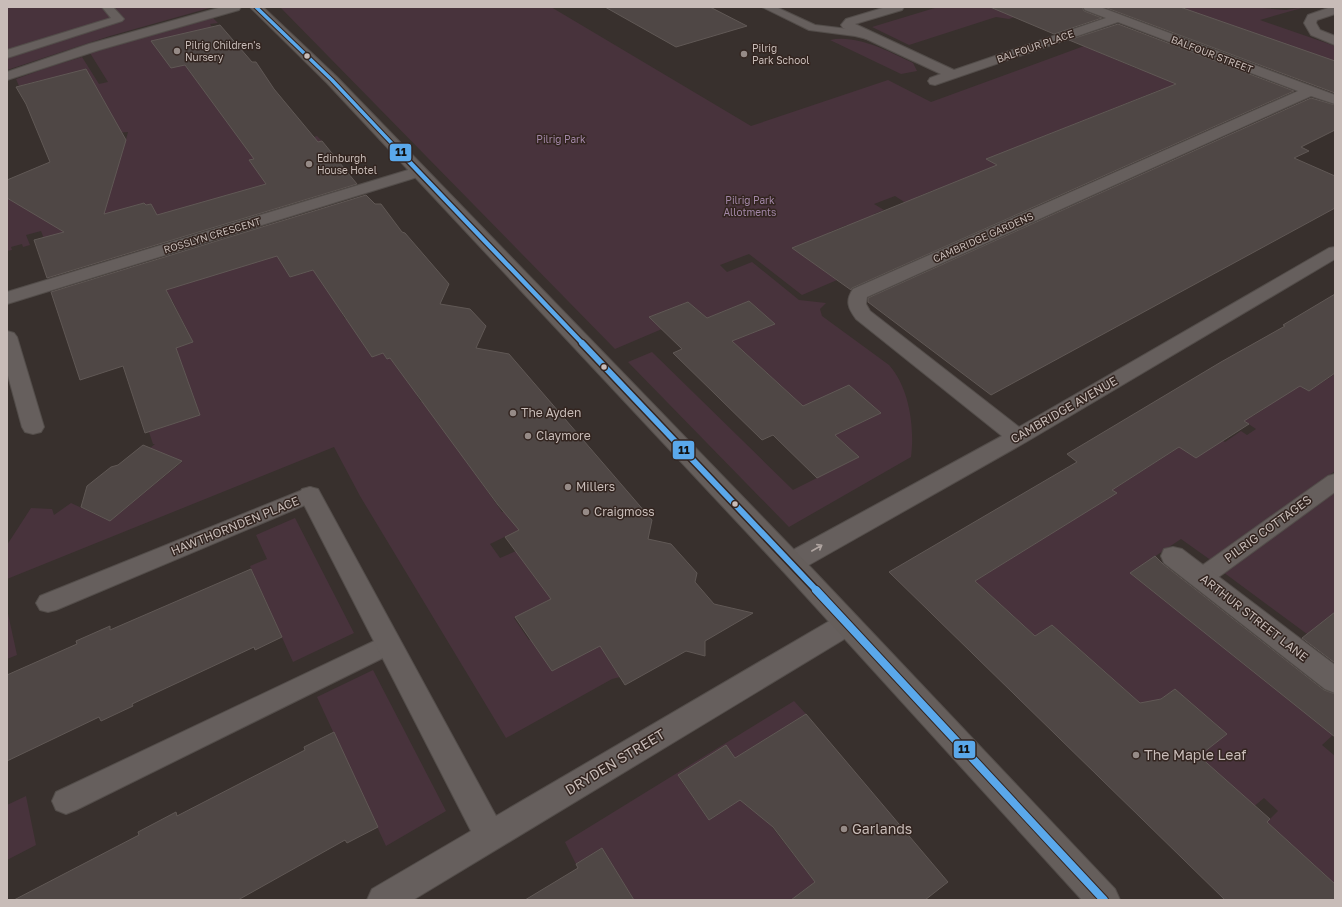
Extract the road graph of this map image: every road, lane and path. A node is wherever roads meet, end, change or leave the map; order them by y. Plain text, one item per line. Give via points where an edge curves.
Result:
1 (107, 7) edge
2 (235, 7) edge
3 (256, 7) edge
4 (767, 7) edge
5 (898, 7) edge
6 (1089, 7) edge
7 (1335, 10) edge
8 (1118, 18) junction
9 (870, 37) junction
10 (1335, 41) edge
11 (7, 54) edge
12 (953, 75) junction
13 (7, 76) edge
14 (935, 81) dead end
15 (1310, 91) junction
16 (1335, 100) edge
17 (418, 172) junction
18 (1335, 252) edge
19 (7, 298) edge
20 (7, 336) edge
21 (33, 427) dead end
22 (1018, 437) junction
23 (1335, 481) edge
24 (310, 495) joint
25 (1173, 556) dead end
26 (791, 563) junction
27 (1201, 578) junction
28 (48, 603) dead end
29 (847, 624) junction
30 (389, 644) junction
31 (1335, 681) edge
32 (66, 801) dead end
33 (490, 836) junction
34 (383, 900) edge
35 (1104, 900) edge

1 - 11 lane via 118,19
2 - 13 street via 94,47
3 - 17 street via 332,80
4 - 9 lane via 813,28
5 - 9 street via 847,23 848,27
6 - 8 street, BALFOUR STREET
7 - 10 street via 1312,18 1310,23 1315,32
8 - 12 street, BALFOUR PLACE
8 - 15 street, BALFOUR STREET
9 - 12 street
12 - 14 street, BALFOUR PLACE
15 - 16 street, BALFOUR STREET
15 - 22 street, CAMBRIDGE GARDENS via 860,293 856,304 863,315
17 - 19 street, ROSSLYN CRESCENT
17 - 26 street
18 - 22 street, CAMBRIDGE AVENUE
20 - 21 street
26 -> 22 street, CAMBRIDGE AVENUE
23 - 27 lane, PILRIG COTTAGES
24 - 28 lane, HAWTHORNDEN PLACE
24 - 30 street, HAWTHORNDEN PLACE
25 - 27 street, ARTHUR STREET LANE
26 - 29 street
27 - 31 street, ARTHUR STREET LANE
29 - 33 street, DRYDEN STREET
29 - 35 street
30 - 32 lane
30 - 33 street, HAWTHORNDEN PLACE
33 - 34 street, DRYDEN STREET

